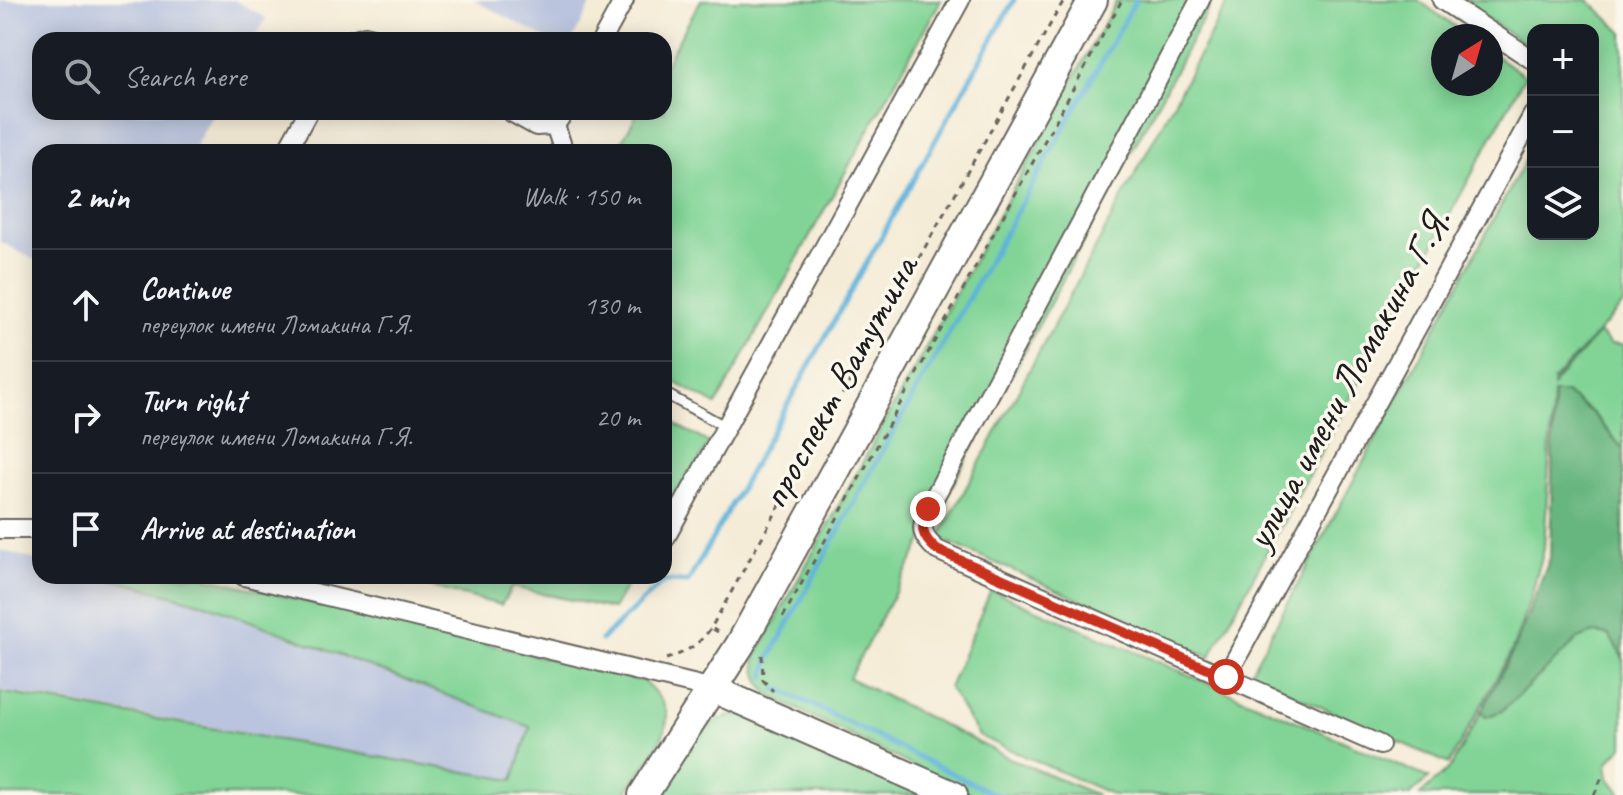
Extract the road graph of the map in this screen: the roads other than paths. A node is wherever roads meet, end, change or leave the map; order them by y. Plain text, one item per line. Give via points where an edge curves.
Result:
1 (624, 0) edge
2 (960, 0) edge
3 (1093, 0) edge
4 (1200, 0) edge
5 (1442, 0) edge
6 (606, 32) edge
7 (1527, 56) edge
8 (304, 120) edge
9 (525, 120) edge
10 (557, 120) edge
11 (560, 120) edge
12 (1527, 126) edge
13 (290, 144) edge
14 (563, 144) edge
15 (672, 397) edge
16 (726, 427) junction
17 (672, 525) edge
18 (0, 529) edge
19 (32, 529) edge
20 (277, 584) edge
21 (1226, 677) junction
22 (713, 689) junction
23 (1380, 745) dead end
24 (643, 795) edge
25 (954, 795) edge

1 - 6 street
2 - 16 street
3 - 22 main road, проспект Ватутина
4 - 21 street via 922,524 926,541 937,550
5 - 7 street
8 - 13 street
9 - 10 street via 536,126
11 - 14 street
12 - 21 street, улица имени Ломакина Г.Я.
15 - 16 lane
16 - 17 street
18 - 19 street
20 - 22 street
21 - 23 street
22 - 24 main road, проспект Ватутина
22 - 25 street

